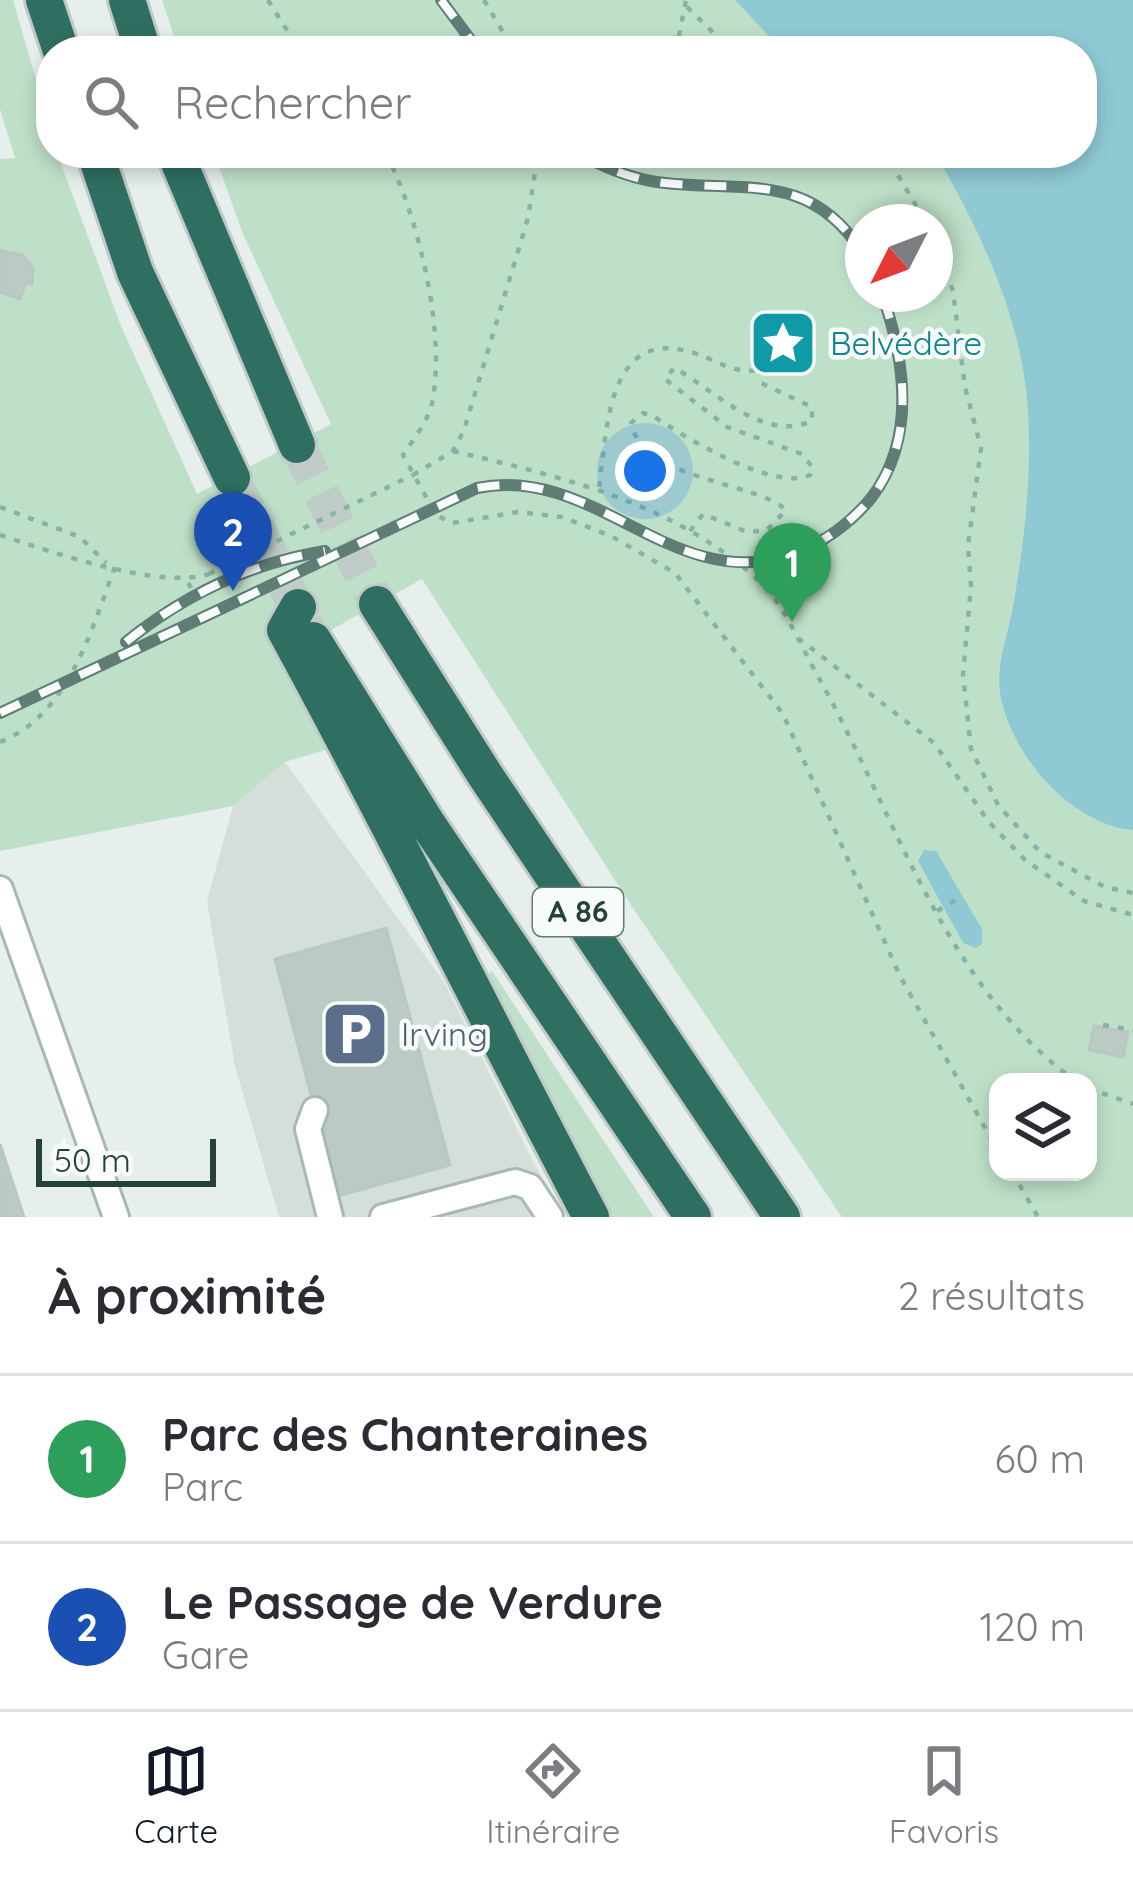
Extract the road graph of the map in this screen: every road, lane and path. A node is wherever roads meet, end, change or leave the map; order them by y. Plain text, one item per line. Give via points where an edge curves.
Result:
1 (44, 0) edge
2 (128, 0) edge
3 (268, 0) edge
4 (484, 0) edge
5 (686, 3) edge
6 (56, 36) edge
7 (138, 36) edge
8 (291, 36) edge
9 (505, 36) edge
10 (679, 36) edge
11 (718, 36) edge
12 (100, 168) edge
13 (181, 168) edge
14 (391, 168) edge
15 (536, 168) edge
16 (894, 168) edge
17 (915, 204) edge
18 (953, 291) edge
19 (785, 339) dead end
20 (760, 370) junction
21 (297, 445) tunnel mouth
22 (453, 451) junction
23 (413, 475) junction
24 (232, 478) tunnel mouth
25 (599, 488) junction
26 (0, 507) edge
27 (690, 531) junction
28 (0, 535) edge
29 (106, 563) junction
30 (115, 567) junction
31 (187, 581) junction
32 (198, 598) dead end
33 (377, 604) tunnel mouth
34 (298, 607) tunnel mouth
35 (795, 636) junction
36 (313, 640) tunnel mouth
37 (0, 742) edge
38 (996, 801) junction
39 (982, 810) junction
40 (0, 889) edge
41 (1133, 893) edge
42 (963, 896) dead end
43 (939, 909) junction
44 (1133, 915) edge
45 (1103, 1025) dead end
46 (1133, 1030) edge
47 (1067, 1073) edge
48 (1097, 1091) edge
49 (1133, 1104) edge
50 (315, 1110) dead end
51 (989, 1136) edge
52 (1017, 1181) edge
53 (116, 1217) edge
54 (330, 1217) edge
55 (383, 1217) edge
56 (550, 1217) edge
57 (591, 1217) edge
58 (693, 1217) edge
59 (782, 1217) edge
60 (1038, 1217) edge

1 - 6 highway
2 - 7 highway
3 - 8 path
4 - 9 path
5 - 10 path
5 - 11 path
12 - 24 highway via 135,272
13 - 21 highway
14 - 23 path via 422,253 435,357 433,400 403,454
15 - 22 path via 528,218
16 - 17 path
18 - 38 path via 981,448 968,546 964,705 971,749
19 - 20 path
20 - 25 path via 666,347 644,352 614,388
20 - 27 path via 767,389 812,407 812,421 778,426 674,368 665,379 727,427 802,454 813,468 802,479 729,458 653,416 631,423 667,463 786,510 767,530 747,532 703,514
22 - 23 path
22 - 25 path
23 - 31 path, bridge
23 - 51 path via 444,521 526,512 562,518 675,573 783,714 900,976
25 - 27 path
26 - 29 path via 80,537
27 - 35 path via 764,584
28 - 29 path
29 - 30 path
30 - 31 path
30 - 37 path via 70,678 33,724
31 - 32 path
33 - 59 highway, A 86
34 - 57 highway via 285,630
35 - 39 path via 934,743
35 - 43 path
36 - 58 highway, A 86
38 - 39 path
38 - 41 path via 1022,836 1066,870
39 - 44 path via 1052,882
40 - 53 lane
42 - 43 path
43 - 47 path via 1004,1016
45 - 46 path
48 - 49 path
50 - 54 lane via 308,1129
52 - 60 path
55 - 56 lane via 515,1182 530,1187

